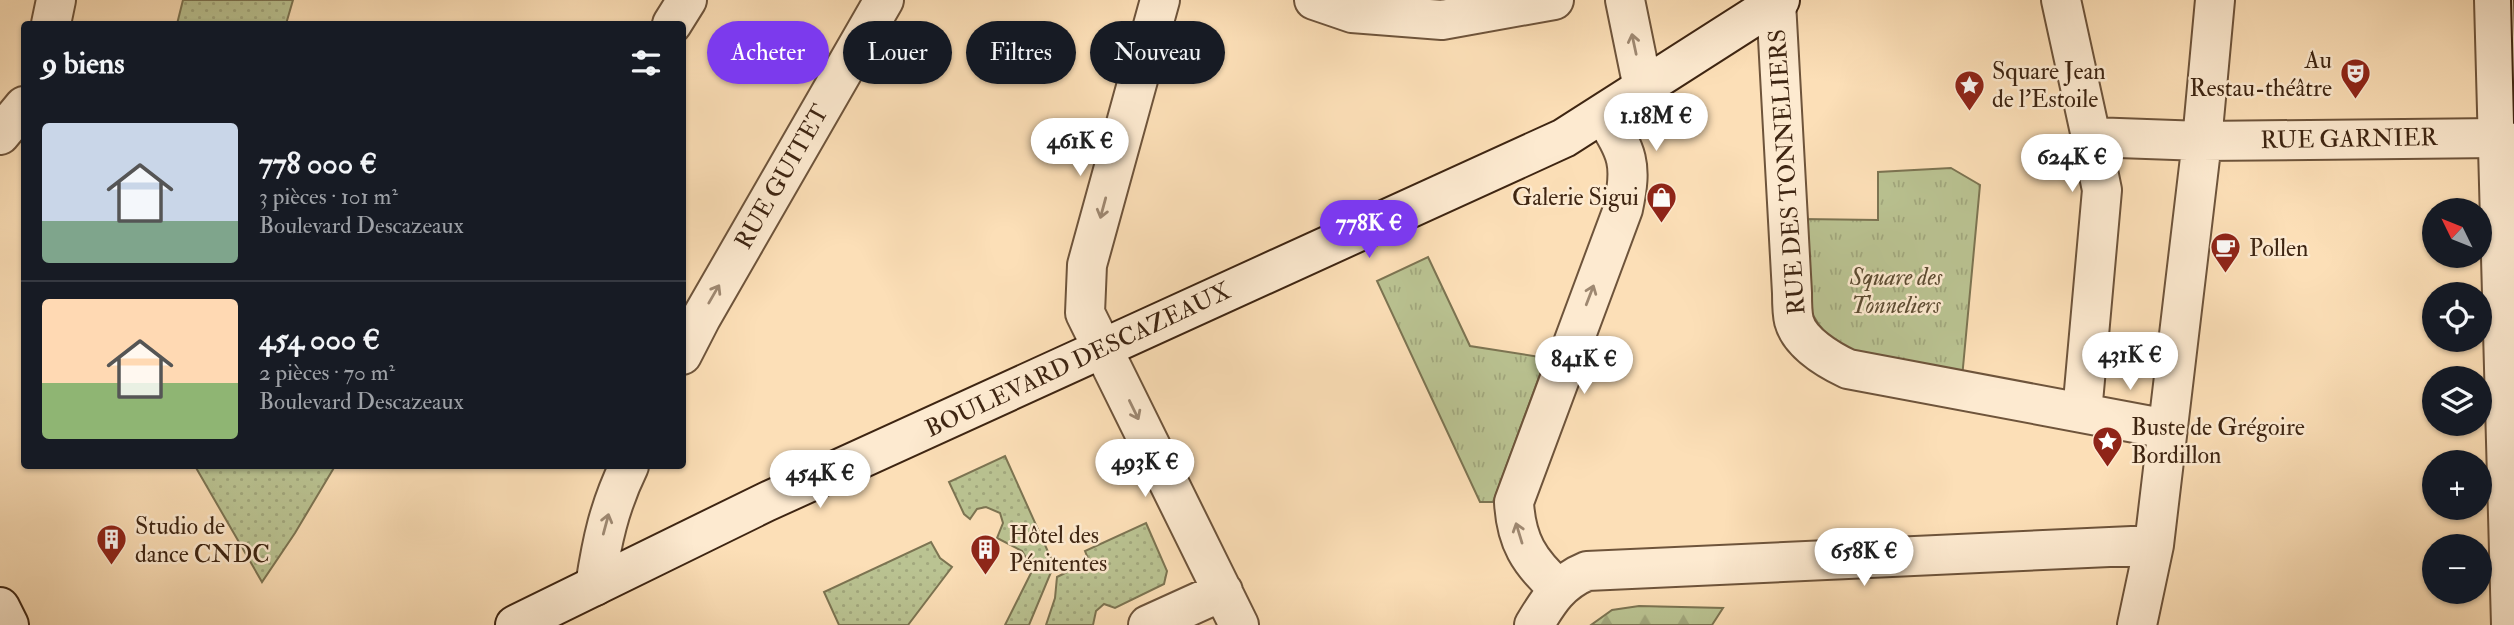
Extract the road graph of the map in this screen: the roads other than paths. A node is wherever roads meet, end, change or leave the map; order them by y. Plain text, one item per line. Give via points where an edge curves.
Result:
1 (56, 0) edge
2 (687, 0) edge
3 (884, 0) edge
4 (1160, 0) edge
5 (1314, 0) edge
6 (1554, 0) edge
7 (1625, 0) edge
8 (2061, 0) edge
9 (2215, 0) edge
10 (2494, 0) edge
11 (1778, 1) edge
12 (52, 21) edge
13 (674, 21) edge
14 (1643, 88) junction
15 (21, 110) edge
16 (1603, 114) junction
17 (0, 135) edge
18 (2091, 137) junction
19 (2497, 138) junction
20 (2202, 141) junction
21 (686, 347) edge
22 (1104, 349) junction
23 (2082, 412) junction
24 (2168, 429) junction
25 (628, 469) edge
26 (2154, 545) junction
27 (595, 586) junction
28 (1558, 588) junction
29 (1223, 591) junction
30 (0, 607) edge
31 (528, 622) edge
32 (9, 625) edge
33 (1148, 625) edge
34 (1239, 625) edge
35 (1534, 625) edge
36 (2137, 625) edge
37 (2511, 625) edge

1 - 12 street
2 - 13 street
21 -> 3 street, RUE GUITET
4 -> 22 street via 1087,265 1085,313
5 - 6 street via 1352,13 1443,20
14 -> 7 street
8 - 18 street
9 - 20 street
10 - 19 street
11 - 14 street, BOULEVARD DESCAZEAUX
11 - 23 street, RUE DES TONNELIERS via 1792,303 1794,323 1804,337 1848,369
14 - 16 street, BOULEVARD DESCAZEAUX
15 - 17 street
16 - 22 street, BOULEVARD DESCAZEAUX via 1564,138
28 -> 16 street via 1537,569 1524,548 1514,502 1623,209 1628,161
18 - 20 street, RUE GARNIER
18 - 23 street via 2102,190
19 - 20 street, RUE GARNIER
19 - 37 street
20 - 24 street
22 - 27 street, BOULEVARD DESCAZEAUX via 766,502
22 -> 29 street
23 - 24 street, RUE DES TONNELIERS
24 - 26 street
27 -> 25 street via 614,496
26 - 28 street via 1587,570
26 - 36 street
27 - 31 street, BOULEVARD DESCAZEAUX
28 - 35 street
29 - 33 street
29 - 34 street
30 - 32 street

